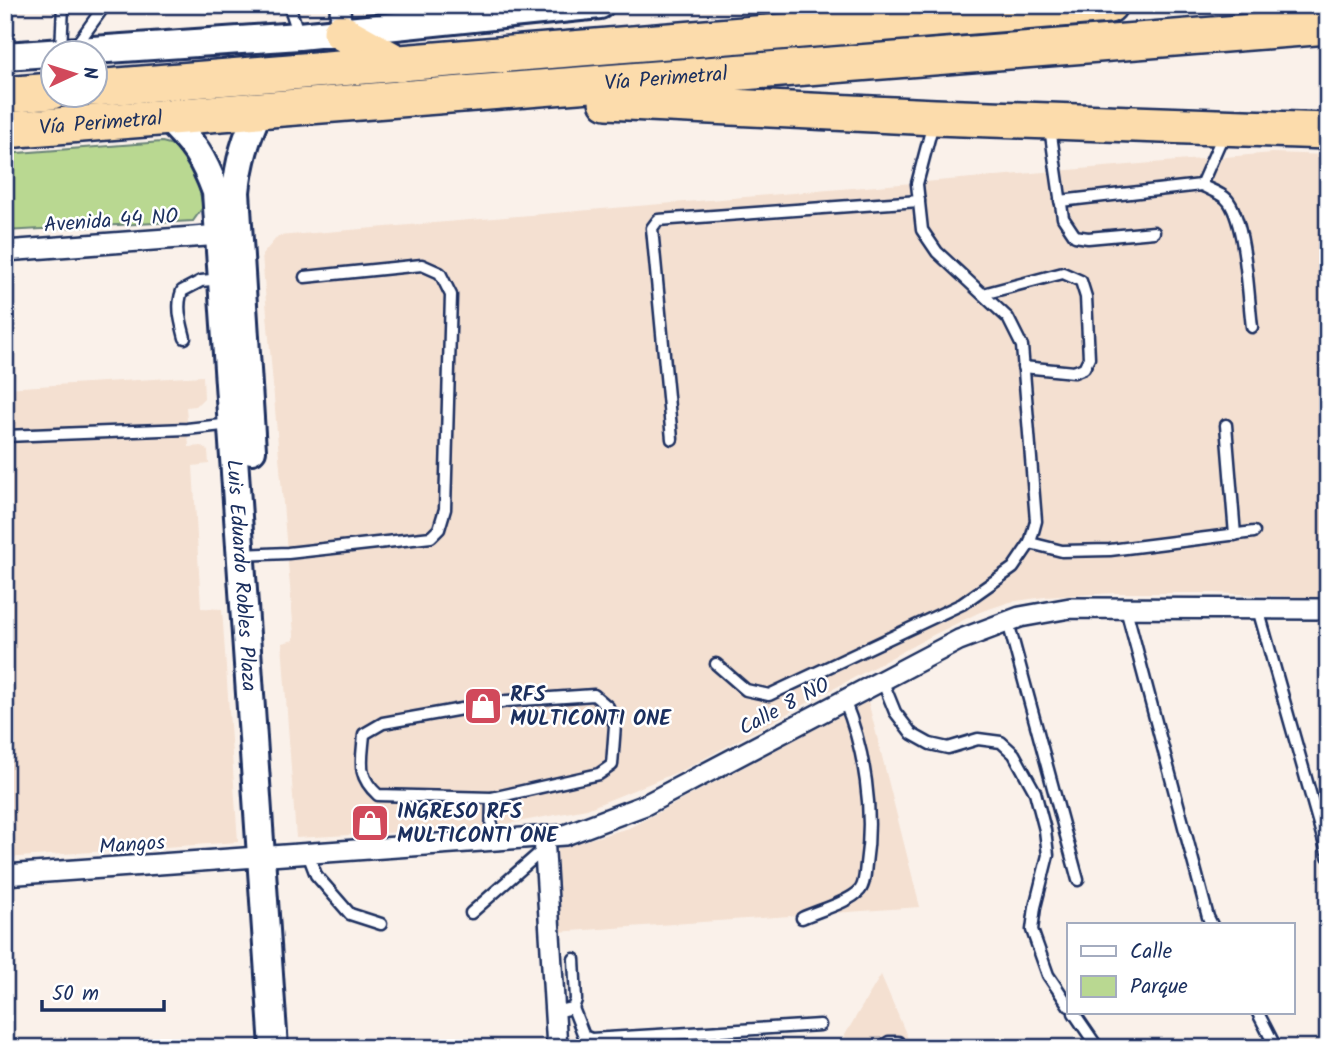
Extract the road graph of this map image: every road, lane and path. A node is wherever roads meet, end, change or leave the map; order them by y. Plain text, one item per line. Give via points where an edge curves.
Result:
1 (63, 5) edge
2 (105, 5) edge
3 (289, 5) edge
4 (600, 5) edge
5 (993, 5) edge
6 (1109, 5) edge
7 (1099, 6) edge
8 (506, 10) edge
9 (341, 19) edge
10 (928, 22) junction
11 (1328, 26) edge
12 (299, 36) junction
13 (66, 38) edge
14 (78, 38) edge
15 (108, 48) edge
16 (38, 53) edge
17 (5, 56) edge
18 (399, 64) junction
19 (108, 87) edge
20 (38, 92) edge
21 (463, 93) junction
22 (5, 95) edge
23 (259, 110) junction
24 (935, 117) junction
25 (167, 118) junction
26 (1049, 121) junction
27 (1226, 128) junction
28 (5, 130) edge
29 (1328, 131) edge
30 (1201, 185) junction
31 (919, 201) junction
32 (1060, 201) junction
33 (1154, 232) dead end
34 (220, 235) junction
35 (5, 251) edge
36 (305, 277) dead end
37 (223, 278) junction
38 (982, 294) junction
39 (1252, 327) dead end
40 (185, 338) dead end
41 (1024, 367) junction
42 (232, 424) junction
43 (1226, 425) dead end
44 (5, 436) edge
45 (672, 439) dead end
46 (1254, 533) dead end
47 (1235, 535) junction
48 (1030, 543) junction
49 (249, 554) junction
50 (1126, 609) junction
51 (1258, 609) junction
52 (1328, 609) edge
53 (1008, 622) junction
54 (716, 664) dead end
55 (882, 680) junction
56 (845, 700) junction
57 (492, 798) junction
58 (491, 841) junction
59 (544, 842) junction
60 (308, 854) junction
61 (1328, 856) edge
62 (269, 857) junction
63 (5, 875) edge
64 (1078, 880) dead end
65 (471, 913) dead end
66 (802, 918) dead end
67 (1211, 923) edge
68 (381, 924) dead end
69 (573, 959) dead end
70 (1067, 1003) edge
71 (564, 1010) junction
72 (1075, 1014) edge
73 (1259, 1014) edge
74 (820, 1025) dead end
75 (274, 1048) edge
76 (293, 1048) edge
77 (557, 1048) edge
78 (880, 1048) edge
79 (901, 1048) edge
80 (1098, 1048) edge
81 (1276, 1048) edge

1 - 13 lane
2 - 14 lane
3 - 12 lane
4 - 8 street
5 - 10 highway
6 - 7 highway, Vía Perimetral
7 - 10 highway, Vía Perimetral
8 - 9 street
9 - 12 street
9 - 18 highway
10 - 18 highway, Vía Perimetral
11 - 21 highway, Vía Perimetral
12 - 15 street
16 - 17 street
18 - 19 highway, Vía Perimetral
20 - 22 highway, Vía Perimetral
21 - 23 highway, Vía Perimetral
21 - 24 highway
23 - 25 highway, Vía Perimetral
23 - 49 street, Luis Eduardo Robles Plaza via 245,138 236,192
24 - 26 highway
24 - 31 lane via 917,184
25 - 28 highway, Vía Perimetral
25 - 34 street, Luis Eduardo Robles Plaza via 205,163 216,192
26 - 27 highway
26 - 32 lane
27 - 29 highway
27 - 30 lane
30 - 32 lane
30 - 39 lane via 1228,200 1236,216
31 - 38 lane via 922,230 937,252
31 - 45 lane via 658,220 652,228
32 - 33 lane via 1063,218 1075,236
34 - 35 street, Avenida 44 NO
34 - 37 street, Luis Eduardo Robles Plaza
36 - 49 lane via 422,265 440,273 451,295 445,509 439,529 431,537 288,554
37 - 40 lane via 201,281 182,291 179,313
37 - 42 street, Luis Eduardo Robles Plaza
38 - 41 lane via 1008,318 1022,346
38 - 41 lane via 1063,273 1081,281 1089,358 1084,368 1074,372
41 - 48 lane via 1036,521
42 - 44 lane
42 - 49 street, Luis Eduardo Robles Plaza
43 - 47 lane
46 - 47 lane
47 - 48 lane via 1110,550 1062,551
48 - 54 lane via 1013,568 962,604 769,695 746,691
49 - 62 street, Luis Eduardo Robles Plaza
50 - 51 street, Calle 8 NO
50 - 53 street, Calle 8 NO via 1070,608
50 - 67 lane
51 - 52 street, Calle 8 NO
51 - 61 lane
53 - 55 street, Calle 8 NO via 959,640
53 - 64 lane
55 - 56 street, Calle 8 NO
55 - 70 lane via 895,712 912,734 948,748 978,739 1001,742 1014,754 1035,792 1048,855 1032,930 1048,975
56 - 59 street, Calle 8 NO via 645,805
56 - 66 lane via 868,793 864,876 861,889 851,897
57 - 57 lane via 599,774 612,765 615,725 608,707 594,695 507,701 383,723 364,734 365,783 378,795
57 - 58 lane
58 - 59 street, Calle 8 NO
58 - 60 street, Calle 8 NO
59 - 65 lane
59 - 71 street
60 - 62 street, Calle 8 NO
60 - 68 lane via 316,876 349,914
62 - 63 street, Mangos
62 - 75 street, Luis Eduardo Robles Plaza
62 - 76 street, Luis Eduardo Robles Plaza
69 - 71 lane via 576,1000
71 - 74 lane via 590,1039
71 - 77 street
72 - 80 lane
73 - 81 lane
78 - 79 lane via 898,1042

